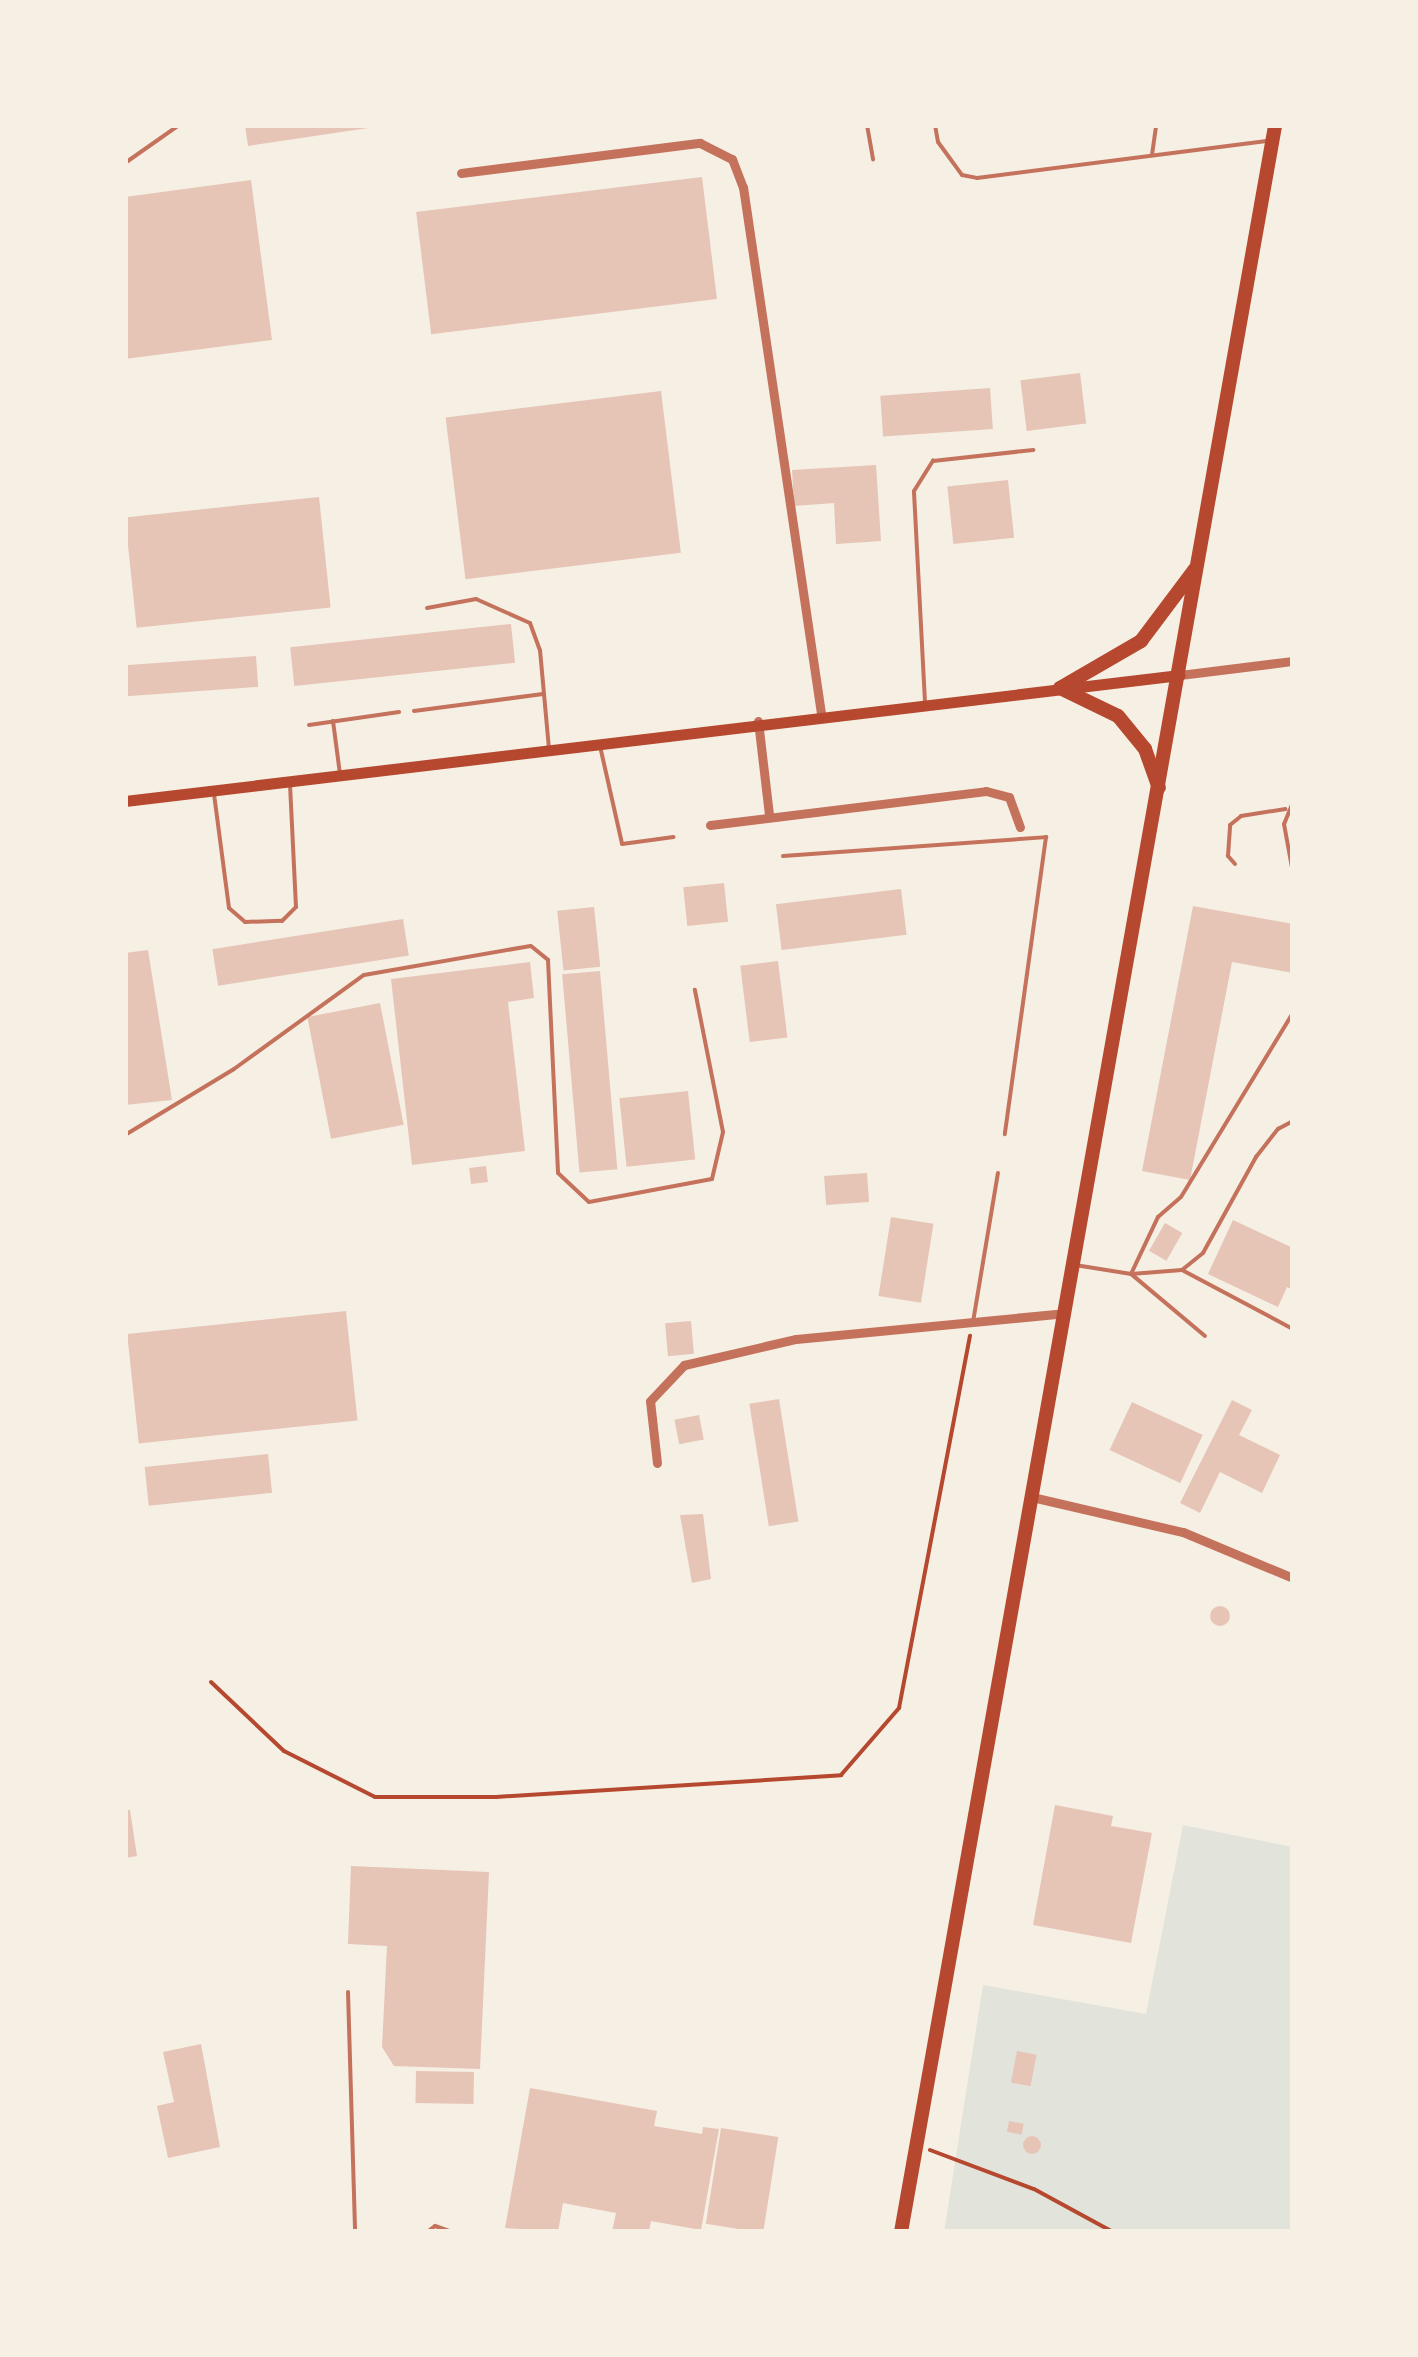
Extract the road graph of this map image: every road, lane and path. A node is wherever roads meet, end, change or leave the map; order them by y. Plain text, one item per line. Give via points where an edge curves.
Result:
1 (179, 125) edge
2 (867, 125) edge
3 (935, 125) edge
4 (1156, 125) edge
5 (1274, 132) edge
6 (1152, 155) junction
7 (873, 159) dead end
8 (125, 163) edge
9 (460, 172) dead end
10 (1033, 450) dead end
11 (1200, 562) junction
12 (428, 608) dead end
13 (1293, 661) edge
14 (1180, 675) junction
15 (1060, 688) junction
16 (544, 694) junction
17 (925, 702) junction
18 (414, 710) dead end
19 (399, 712) dead end
20 (821, 713) junction
21 (333, 721) junction
22 (758, 722) junction
23 (309, 725) dead end
24 (599, 741) junction
25 (549, 748) junction
26 (340, 774) junction
27 (290, 780) junction
28 (213, 790) junction
29 (1160, 790) junction
30 (125, 801) edge
31 (1293, 802) edge
32 (1285, 810) junction
33 (769, 814) junction
34 (710, 825) dead end
35 (1020, 826) dead end
36 (674, 836) dead end
37 (783, 856) dead end
38 (1235, 864) dead end
39 (1293, 873) edge
40 (695, 990) dead end
41 (1293, 1013) edge
42 (1293, 1121) edge
43 (1005, 1134) dead end
44 (125, 1135) edge
45 (998, 1173) dead end
46 (1074, 1265) junction
47 (1182, 1270) junction
48 (1131, 1274) junction
49 (1067, 1313) junction
50 (973, 1322) junction
51 (1293, 1329) edge
52 (1206, 1336) dead end
53 (657, 1463) dead end
54 (1032, 1497) junction
55 (1293, 1578) edge
56 (211, 1682) dead end
57 (348, 1992) dead end
58 (916, 2145) junction
59 (354, 2232) edge
60 (427, 2232) edge
61 (452, 2232) edge
62 (900, 2232) edge
63 (1113, 2232) edge

1 - 8 lane
2 - 7 lane
3 - 6 lane via 938,142 962,174 977,178
4 - 6 lane
5 - 6 lane
5 - 11 highway
9 - 20 street via 700,144 732,160 744,187
10 - 17 lane via 933,461 914,491
11 - 14 highway
11 - 15 highway via 1141,641
12 - 16 lane via 476,599 530,623
13 - 14 street
14 - 15 main road
14 - 29 highway
15 - 17 main road
15 - 29 highway via 1118,716 1145,749
16 - 18 lane
16 - 25 lane
17 - 20 main road
19 - 21 lane
20 - 22 main road
21 - 23 lane
21 - 26 lane
22 - 24 main road
22 - 33 street
24 - 25 main road
24 - 36 lane via 622,844
25 - 26 main road
26 - 27 main road
27 - 28 main road
27 - 28 lane via 296,907 282,920 245,922 229,908
28 - 30 main road
29 - 46 highway
31 - 32 lane
32 - 38 lane via 1241,816 1230,825 1228,856
32 - 39 lane
33 - 34 street
33 - 35 street via 986,790 1008,797
37 - 43 lane via 1046,837
40 - 44 lane via 722,1132 712,1179 589,1202 558,1173 548,960 531,946 364,976 234,1069
41 - 48 lane via 1182,1198 1158,1217
42 - 47 lane via 1278,1128 1203,1254
45 - 50 lane
46 - 48 lane
46 - 49 highway
47 - 48 lane
47 - 51 lane
48 - 52 lane
49 - 50 street
49 - 54 highway
50 - 53 street via 796,1339 684,1366 650,1401
50 - 56 path via 899,1708 841,1775 375,1797 284,1751
54 - 55 street via 1183,1532
54 - 58 highway
57 - 59 lane
58 - 62 highway
58 - 63 path via 1034,2189
60 - 61 lane via 443,2226

